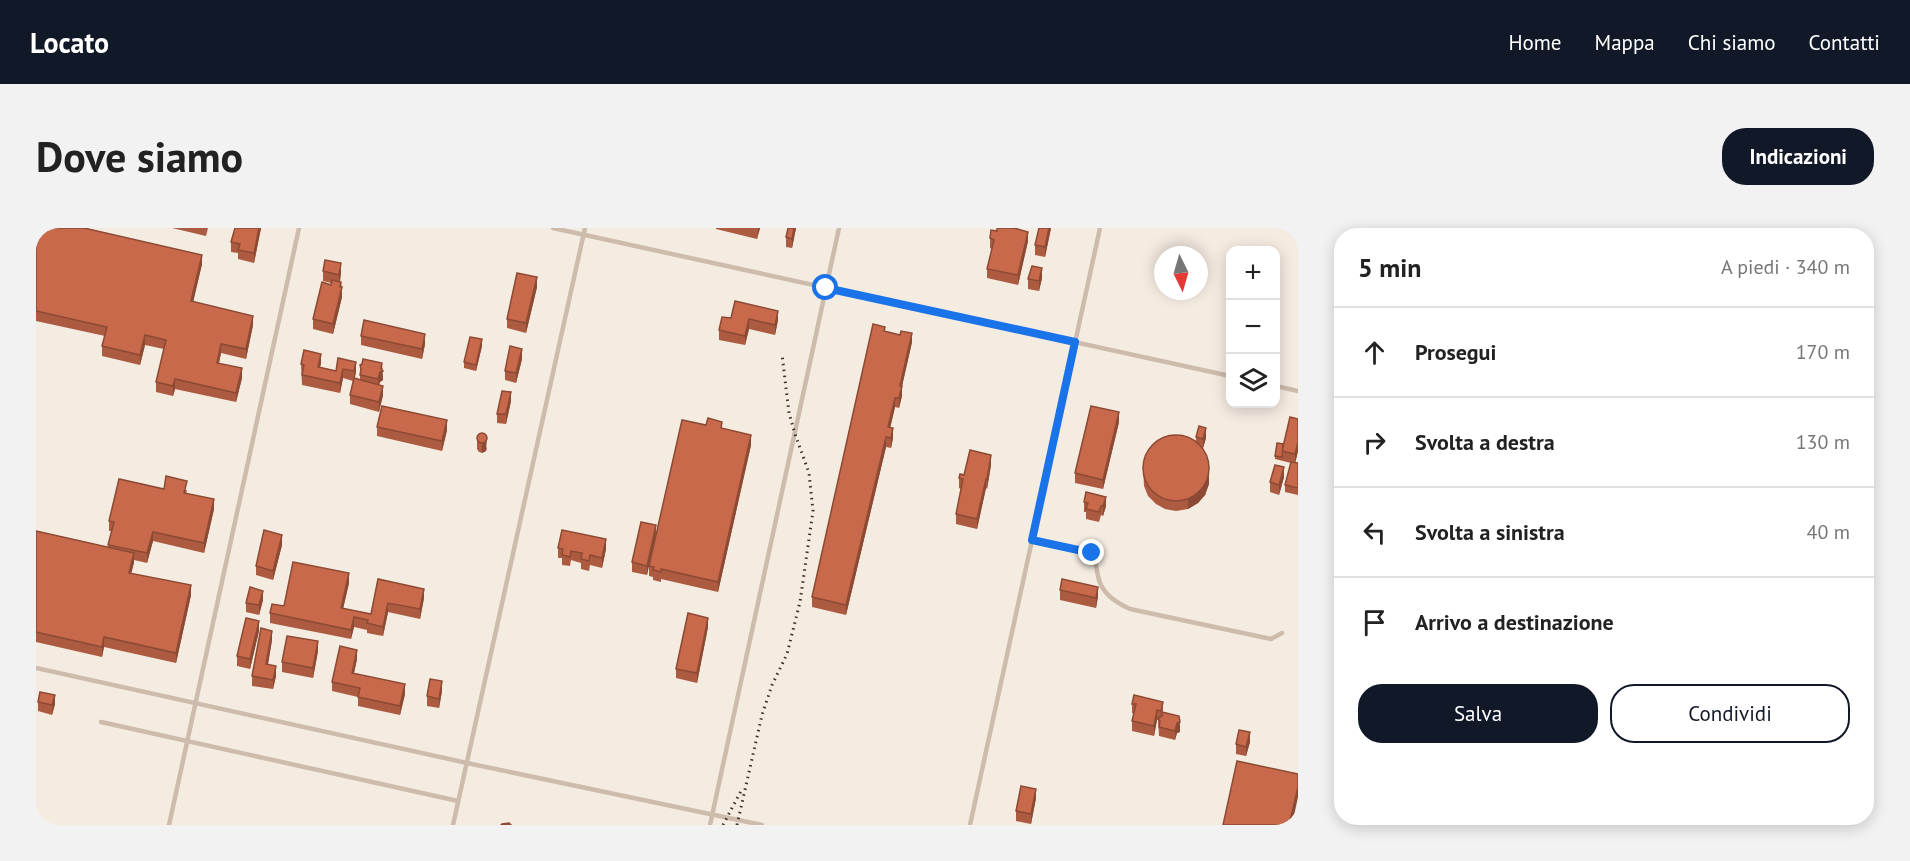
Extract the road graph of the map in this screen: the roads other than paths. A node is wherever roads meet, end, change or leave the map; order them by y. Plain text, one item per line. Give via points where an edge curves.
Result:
1 (298, 228) edge
2 (553, 228) edge
3 (585, 228) edge
4 (839, 228) edge
5 (1100, 228) edge
6 (584, 235) junction
7 (826, 288) junction
8 (1075, 342) junction
9 (1226, 375) edge
10 (1280, 387) edge
11 (1298, 391) edge
12 (1032, 540) junction
13 (1282, 633) dead end
14 (36, 668) edge
15 (196, 702) junction
16 (101, 722) dead end
17 (188, 741) junction
18 (467, 763) junction
19 (458, 801) junction
20 (712, 816) junction
21 (170, 825) edge
22 (453, 825) edge
23 (710, 825) edge
24 (762, 825) edge
25 (970, 825) edge

1 - 15 lane
2 - 6 lane
3 - 6 lane
4 - 7 lane
5 - 8 lane
6 - 7 lane
6 - 18 lane
7 - 8 lane
7 - 20 lane
8 - 9 lane
8 - 12 lane
10 - 11 lane
12 - 13 lane via 1092,553 1105,592 1130,609 1271,639
12 - 25 lane
14 - 15 lane
15 - 17 lane
15 - 18 lane
16 - 17 lane
17 - 19 lane
17 - 21 lane
18 - 19 lane
18 - 20 lane
19 - 22 lane
20 - 23 lane
20 - 24 lane

